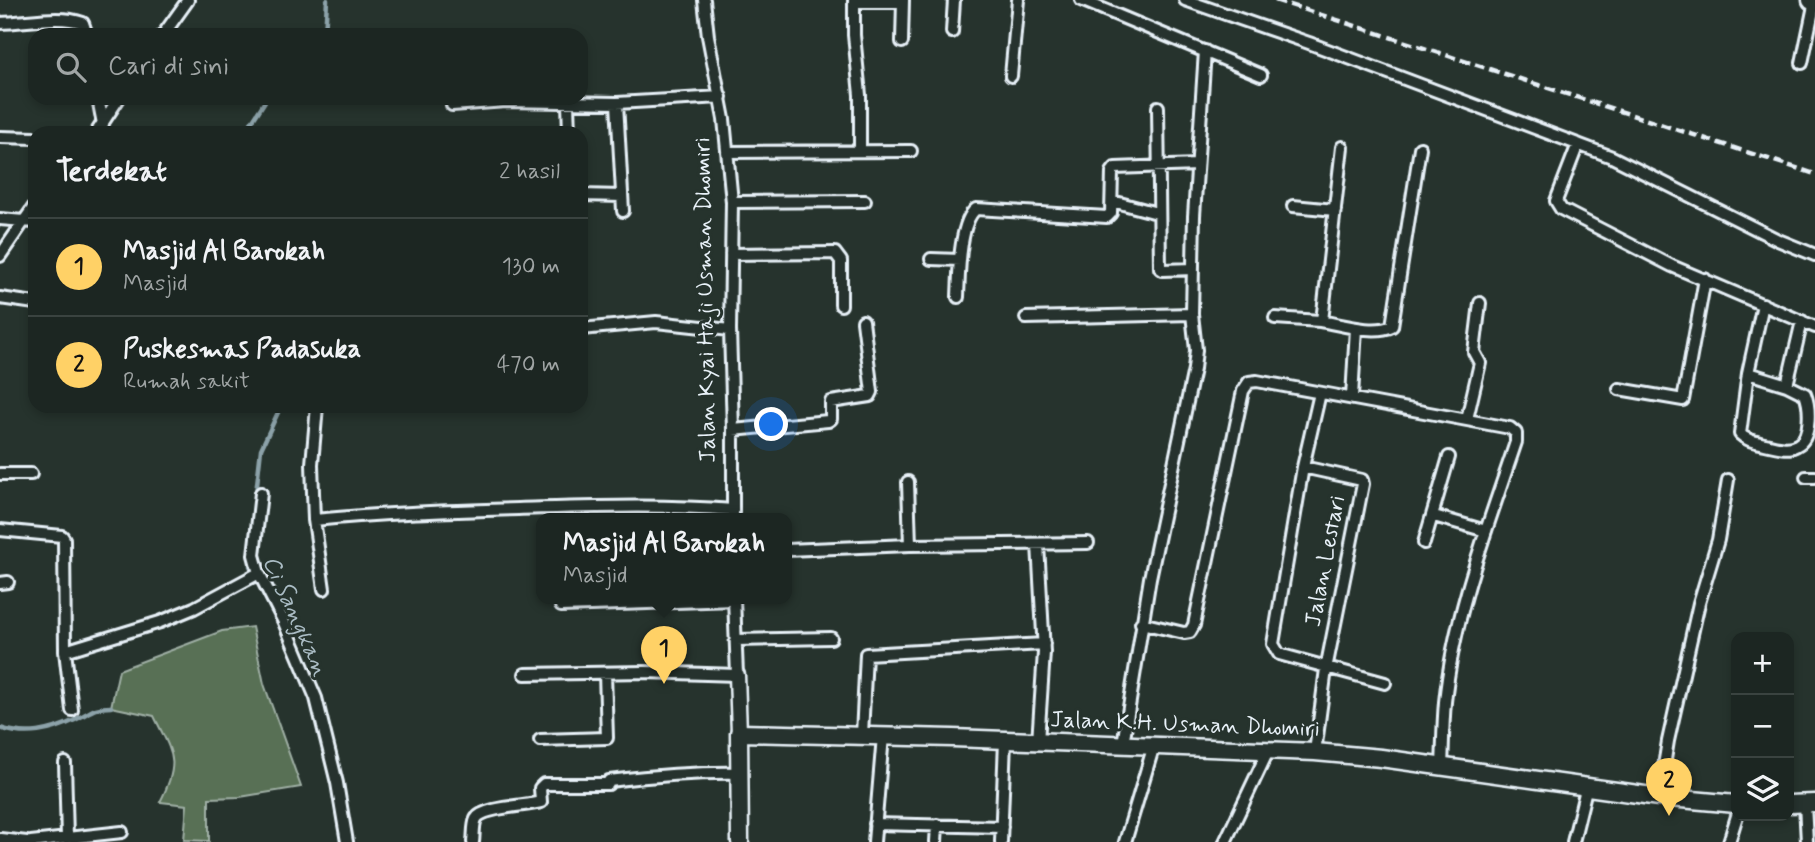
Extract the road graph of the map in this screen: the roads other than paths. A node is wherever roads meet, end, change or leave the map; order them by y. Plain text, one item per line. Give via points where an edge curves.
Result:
1 (188, 0) edge
2 (704, 0) edge
3 (954, 0) edge
4 (1018, 0) edge
5 (1081, 0) edge
6 (1185, 0) edge
7 (1814, 0) edge
8 (854, 1) edge
9 (903, 1) edge
10 (0, 23) edge
11 (85, 28) edge
12 (168, 28) edge
13 (952, 33) dead end
14 (902, 42) dead end
15 (1205, 51) junction
16 (1802, 63) dead end
17 (1261, 75) dead end
18 (1011, 76) dead end
19 (721, 97) junction
20 (588, 103) edge
21 (617, 103) junction
22 (98, 105) edge
23 (115, 105) edge
24 (568, 105) edge
25 (1158, 107) dead end
26 (99, 126) edge
27 (101, 126) edge
28 (569, 126) edge
29 (0, 137) edge
30 (28, 138) edge
31 (1578, 144) junction
32 (1342, 146) dead end
33 (1420, 148) dead end
34 (860, 151) junction
35 (911, 151) dead end
36 (727, 152) junction
37 (1158, 166) junction
38 (1197, 166) junction
39 (588, 195) edge
40 (622, 196) junction
41 (864, 201) dead end
42 (1112, 201) junction
43 (732, 202) junction
44 (1293, 205) dead end
45 (1335, 210) junction
46 (623, 211) dead end
47 (1157, 213) junction
48 (0, 219) edge
49 (28, 221) edge
50 (28, 222) edge
51 (731, 254) junction
52 (0, 256) edge
53 (1815, 256) edge
54 (931, 258) dead end
55 (960, 260) junction
56 (1193, 269) junction
57 (1705, 279) junction
58 (958, 296) dead end
59 (0, 298) edge
60 (28, 302) edge
61 (1480, 303) dead end
62 (1763, 304) junction
63 (841, 305) dead end
64 (1192, 314) junction
65 (1026, 318) dead end
66 (1275, 318) dead end
67 (863, 321) dead end
68 (1322, 321) junction
69 (1802, 321) junction
70 (1815, 327) edge
71 (588, 328) edge
72 (1356, 328) junction
73 (730, 330) junction
74 (1748, 373) junction
75 (1787, 385) junction
76 (1619, 389) dead end
77 (1320, 393) junction
78 (1352, 397) junction
79 (316, 413) edge
80 (1467, 419) junction
81 (733, 430) junction
82 (1449, 457) dead end
83 (1303, 467) junction
84 (0, 474) edge
85 (31, 474) dead end
86 (1727, 480) dead end
87 (908, 482) dead end
88 (261, 493) dead end
89 (726, 513) edge
90 (733, 513) edge
91 (1434, 516) junction
92 (314, 520) junction
93 (0, 530) edge
94 (1486, 531) junction
95 (1088, 543) dead end
96 (1424, 543) dead end
97 (1038, 544) junction
98 (910, 545) junction
99 (792, 550) edge
100 (256, 575) junction
101 (324, 589) dead end
102 (626, 604) edge
103 (734, 604) edge
104 (561, 607) dead end
105 (1142, 623) junction
106 (831, 638) dead end
107 (736, 640) junction
108 (1044, 644) junction
109 (65, 650) junction
110 (1326, 669) junction
111 (605, 673) junction
112 (525, 674) dead end
113 (737, 675) junction
114 (1385, 683) dead end
115 (72, 710) dead end
116 (739, 733) junction
117 (862, 736) junction
118 (883, 736) junction
119 (540, 740) dead end
120 (1005, 741) junction
121 (1038, 742) junction
122 (1122, 744) junction
123 (1154, 745) junction
124 (1269, 749) junction
125 (1315, 752) junction
126 (65, 763) dead end
127 (1442, 767) junction
128 (739, 773) junction
129 (1587, 785) junction
130 (1659, 797) junction
131 (1803, 803) edge
132 (1731, 804) edge
133 (1735, 821) edge
134 (875, 824) junction
135 (937, 825) junction
136 (1002, 827) junction
137 (122, 832) dead end
138 (67, 838) junction
139 (0, 839) edge
140 (29, 842) edge
141 (347, 842) edge
142 (473, 842) edge
143 (740, 842) edge
144 (874, 842) edge
145 (936, 842) edge
146 (1001, 842) edge
147 (1125, 842) edge
148 (1225, 842) edge
149 (1573, 842) edge
150 (1729, 842) edge
151 (1807, 842) edge

1 - 12 street
2 - 19 street, Jalan Kyai Haji Usman Dhomiri
3 - 13 street
4 - 18 street
5 - 15 street
6 - 31 street
7 - 16 street
8 - 9 street
8 - 34 street
9 - 14 street
10 - 11 street via 65,19 83,23
15 - 17 street
15 - 38 street
19 - 21 street
19 - 36 street, Jalan Kyai Haji Usman Dhomiri
20 - 21 street
21 - 40 street
22 - 26 street
23 - 27 street
24 - 28 street
25 - 37 street
29 - 30 street
31 - 53 street
31 - 57 street via 1558,206
32 - 45 street
33 - 72 street via 1392,326
34 - 35 street
34 - 36 street
36 - 43 street, Jalan Kyai Haji Usman Dhomiri
37 - 38 street
37 - 42 street via 1113,169
37 - 47 street
38 - 56 street
39 - 40 street
40 - 46 street
41 - 43 street
42 - 47 street
42 - 55 street via 1108,217 975,209 969,216
43 - 51 street, Jalan Kyai Haji Usman Dhomiri
44 - 45 street
45 - 68 street
47 - 56 street via 1160,268
48 - 49 street
50 - 52 street
51 - 63 street via 835,253 841,261
51 - 73 street, Jalan Kyai Haji Usman Dhomiri
54 - 55 street
55 - 58 street
56 - 64 street
57 - 62 street
57 - 76 street via 1682,400
59 - 60 street
61 - 80 street via 1474,352 1480,363
62 - 69 street
62 - 74 street
64 - 65 street
64 - 105 street via 1195,369
66 - 68 street
67 - 81 street via 870,396 831,402 828,421
68 - 72 street
69 - 70 street
69 - 75 street
71 - 73 street via 656,323
72 - 78 street
73 - 81 street, Jalan Kyai Haji Usman Dhomiri
74 - 75 street
74 - 75 street via 1740,435 1785,449 1803,441 1808,421 1805,394
77 - 78 street
77 - 83 street
77 - 105 street via 1249,382 1243,391 1194,625 1184,634
78 - 80 street
79 - 92 street
80 - 94 street via 1510,428 1517,437
81 - 90 street, Jalan Kyai Haji Usman Dhomiri
82 - 91 street
83 - 110 street via 1273,644 1279,654
83 - 110 street, Jalan Lestari via 1362,480 1363,484
84 - 85 street
86 - 130 street via 1718,540 1699,603
87 - 98 street
88 - 100 street
89 - 92 street via 681,506 595,506
91 - 94 street
91 - 96 street
92 - 101 street
93 - 109 street via 64,539
94 - 127 street via 1460,622 1445,701
95 - 97 street
97 - 98 street
97 - 108 street
98 - 99 street
100 - 109 street via 160,622
100 - 141 street via 283,620 316,698
102 - 104 street
103 - 107 street
105 - 122 street
106 - 107 street
107 - 113 street
108 - 117 street via 866,654
108 - 121 street
109 - 115 street
110 - 114 street
110 - 125 street
111 - 112 street
111 - 113 street
111 - 119 street via 607,738
113 - 116 street
116 - 117 main road, Jalan K.H. Usman Dhomiri
116 - 128 main road
117 - 118 main road, Jalan K.H. Usman Dhomiri
118 - 120 main road, Jalan K.H. Usman Dhomiri
118 - 134 street
120 - 121 main road, Jalan K.H. Usman Dhomiri
120 - 136 street
121 - 122 main road, Jalan K.H. Usman Dhomiri
122 - 123 main road, Jalan K.H. Usman Dhomiri
123 - 124 main road, Jalan K.H. Usman Dhomiri
123 - 147 street
124 - 125 main road, Jalan K.H. Usman Dhomiri
124 - 148 street
125 - 127 main road, Jalan K.H. Usman Dhomiri
126 - 138 street
127 - 129 main road, Jalan K.H. Usman Dhomiri
128 - 142 street via 682,773 596,786 544,784 541,802 478,816
128 - 143 main road
129 - 130 main road, Jalan K.H. Usman Dhomiri
129 - 149 street
130 - 132 main road, Jalan K.H. Usman Dhomiri
131 - 151 street
133 - 150 street
134 - 135 street
134 - 144 street
135 - 136 street
135 - 145 street
136 - 146 street
137 - 138 street
138 - 140 street
139 - 140 street

